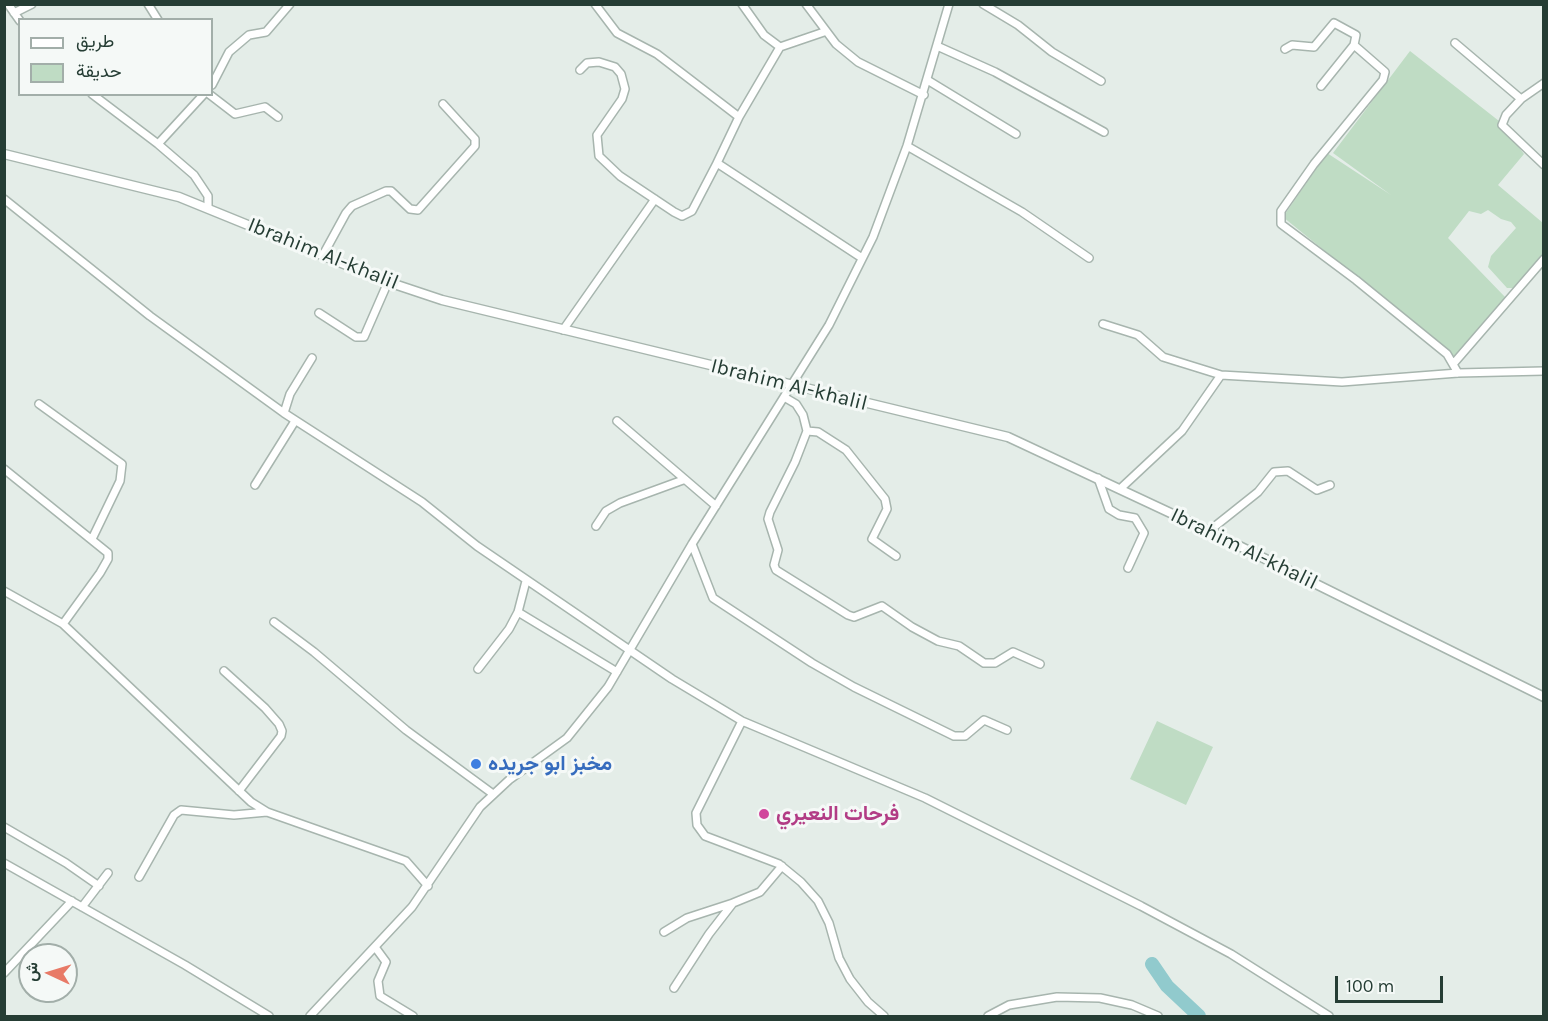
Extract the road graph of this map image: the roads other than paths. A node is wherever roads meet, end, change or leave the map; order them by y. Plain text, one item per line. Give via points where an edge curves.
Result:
1 (8, 4) edge
2 (32, 4) edge
3 (148, 4) edge
4 (290, 4) edge
5 (596, 4) edge
6 (742, 4) edge
7 (806, 4) edge
8 (950, 4) edge
9 (983, 4) edge
10 (14, 14) junction
11 (157, 18) edge
12 (18, 19) edge
13 (824, 32) junction
14 (1455, 43) dead end
15 (1354, 45) junction
16 (937, 46) junction
17 (780, 47) junction
18 (1285, 49) dead end
19 (580, 70) dead end
20 (929, 81) junction
21 (1101, 81) dead end
22 (213, 83) edge
23 (1544, 83) edge
24 (1321, 86) dead end
25 (924, 95) junction
26 (95, 96) edge
27 (202, 96) edge
28 (211, 96) edge
29 (1521, 99) junction
30 (443, 104) dead end
31 (278, 117) dead end
32 (739, 117) junction
33 (1104, 132) dead end
34 (1016, 134) dead end
35 (158, 144) junction
36 (907, 146) junction
37 (6, 156) edge
38 (717, 163) junction
39 (1544, 165) edge
40 (4, 199) edge
41 (655, 199) junction
42 (207, 207) junction
43 (323, 255) junction
44 (862, 258) junction
45 (1089, 258) dead end
46 (1544, 259) edge
47 (388, 282) junction
48 (319, 313) dead end
49 (1103, 324) dead end
50 (563, 330) junction
51 (312, 358) dead end
52 (1454, 363) junction
53 (1544, 371) edge
54 (1458, 373) junction
55 (1221, 375) junction
56 (793, 383) junction
57 (784, 397) junction
58 (39, 404) dead end
59 (284, 413) junction
60 (295, 421) junction
61 (617, 421) dead end
62 (807, 431) junction
63 (4, 469) edge
64 (1098, 478) junction
65 (683, 480) junction
66 (255, 485) dead end
67 (1330, 485) dead end
68 (1120, 489) junction
69 (716, 506) junction
70 (596, 526) dead end
71 (1209, 531) junction
72 (92, 539) junction
73 (692, 544) junction
74 (896, 556) dead end
75 (1128, 568) dead end
76 (526, 581) junction
77 (4, 591) edge
78 (518, 612) junction
79 (274, 622) dead end
80 (63, 624) junction
81 (629, 651) junction
82 (1040, 664) dead end
83 (478, 669) dead end
84 (224, 671) dead end
85 (617, 672) junction
86 (1544, 697) edge
87 (742, 721) junction
88 (1007, 730) dead end
89 (239, 791) junction
90 (493, 794) junction
91 (267, 812) junction
92 (4, 827) edge
93 (4, 863) edge
94 (782, 866) junction
95 (108, 873) dead end
96 (139, 877) dead end
97 (99, 886) junction
98 (428, 886) junction
99 (72, 901) junction
100 (734, 903) junction
101 (82, 908) junction
102 (664, 932) dead end
103 (375, 947) junction
104 (4, 973) edge
105 (674, 988) dead end
106 (269, 1017) edge
107 (310, 1017) edge
108 (412, 1017) edge
109 (884, 1017) edge
110 (988, 1017) edge
111 (1158, 1017) edge
112 (1329, 1017) edge

1 - 10 street
2 - 10 street
3 - 11 street
4 - 22 street via 266,32 249,35 228,52
5 - 32 street via 617,33 657,54
6 - 17 street via 764,35
7 - 13 street
8 - 16 street
9 - 21 street
10 - 12 street
13 - 17 street
13 - 25 street via 858,62
14 - 29 street
15 - 18 street via 1356,35 1334,23 1314,47 1292,45
15 - 24 street
15 - 52 street via 1382,68 1385,76 1314,164 1281,211 1279,221
16 - 20 street
16 - 33 street via 995,72
17 - 32 street
19 - 41 street via 587,63 599,62 615,67 621,74 625,89 622,99 597,135 596,145 603,161
20 - 25 street
20 - 34 street
23 - 29 street
25 - 36 street
26 - 35 street
27 - 35 street
28 - 31 street via 235,114 265,107
29 - 39 street via 1502,125
30 - 43 street via 475,139 475,146 418,210 410,209 386,191 352,206
32 - 38 street
35 - 42 street via 194,175 208,196
36 - 44 street
36 - 45 street via 1022,212
37 - 42 street, Ibrahim Al-khalil
38 - 41 street via 688,215 682,216
38 - 44 street
40 - 59 street via 122,295
41 - 50 street
42 - 43 street, Ibrahim Al-khalil
43 - 47 street, Ibrahim Al-khalil
44 - 56 street via 829,324
46 - 52 street
47 - 48 street via 364,337 356,337
47 - 50 street, Ibrahim Al-khalil via 442,300
49 - 55 street via 1138,335 1162,357
50 - 56 street, Ibrahim Al-khalil
51 - 59 street via 290,394
52 - 54 street
53 - 54 street
54 - 55 street via 1342,382
55 - 68 street via 1182,431
56 - 57 street
56 - 64 street, Ibrahim Al-khalil via 874,406 991,431
57 - 62 street via 803,415
57 - 69 street
58 - 72 street via 122,464 120,481
59 - 60 street
60 - 66 street
60 - 76 street via 422,502
61 - 65 street
62 - 74 street via 818,432 846,450 885,499 887,509 872,539
62 - 82 street via 768,519 778,550 776,570 848,615 882,606 912,627 959,646 984,663 995,663 1013,652
63 - 72 street
64 - 68 street, Ibrahim Al-khalil
64 - 75 street via 1109,509 1135,518 1144,533
65 - 69 street
65 - 70 street via 620,503 606,511
67 - 71 street via 1317,490 1288,471 1274,472 1257,492
68 - 71 street, Ibrahim Al-khalil
69 - 73 street
71 - 86 street, Ibrahim Al-khalil
72 - 80 street via 105,549 108,559
73 - 81 street
73 - 88 street via 713,598 812,663 954,736 965,736 984,720
76 - 78 street
76 - 81 street
77 - 80 street
78 - 83 street
78 - 85 street
79 - 90 street via 405,730
80 - 89 street
81 - 85 street
81 - 87 street
84 - 89 street via 265,708 282,731
85 - 90 street via 567,738
87 - 94 street via 696,813 697,825 705,836
87 - 112 street via 925,798 1111,891 1231,954
89 - 91 street
90 - 98 street via 480,807
91 - 96 street via 234,815 181,810 174,815
91 - 98 street via 406,861
92 - 97 street
93 - 99 street
94 - 100 street via 760,892
94 - 109 street via 818,901 846,972
95 - 97 street
97 - 101 street
98 - 103 street
99 - 101 street
99 - 104 street
100 - 102 street via 687,918
100 - 105 street
101 - 106 street
103 - 107 street
103 - 108 street via 386,962 378,981 381,996
110 - 111 street via 1009,1005 1057,997 1100,998 1132,1005

